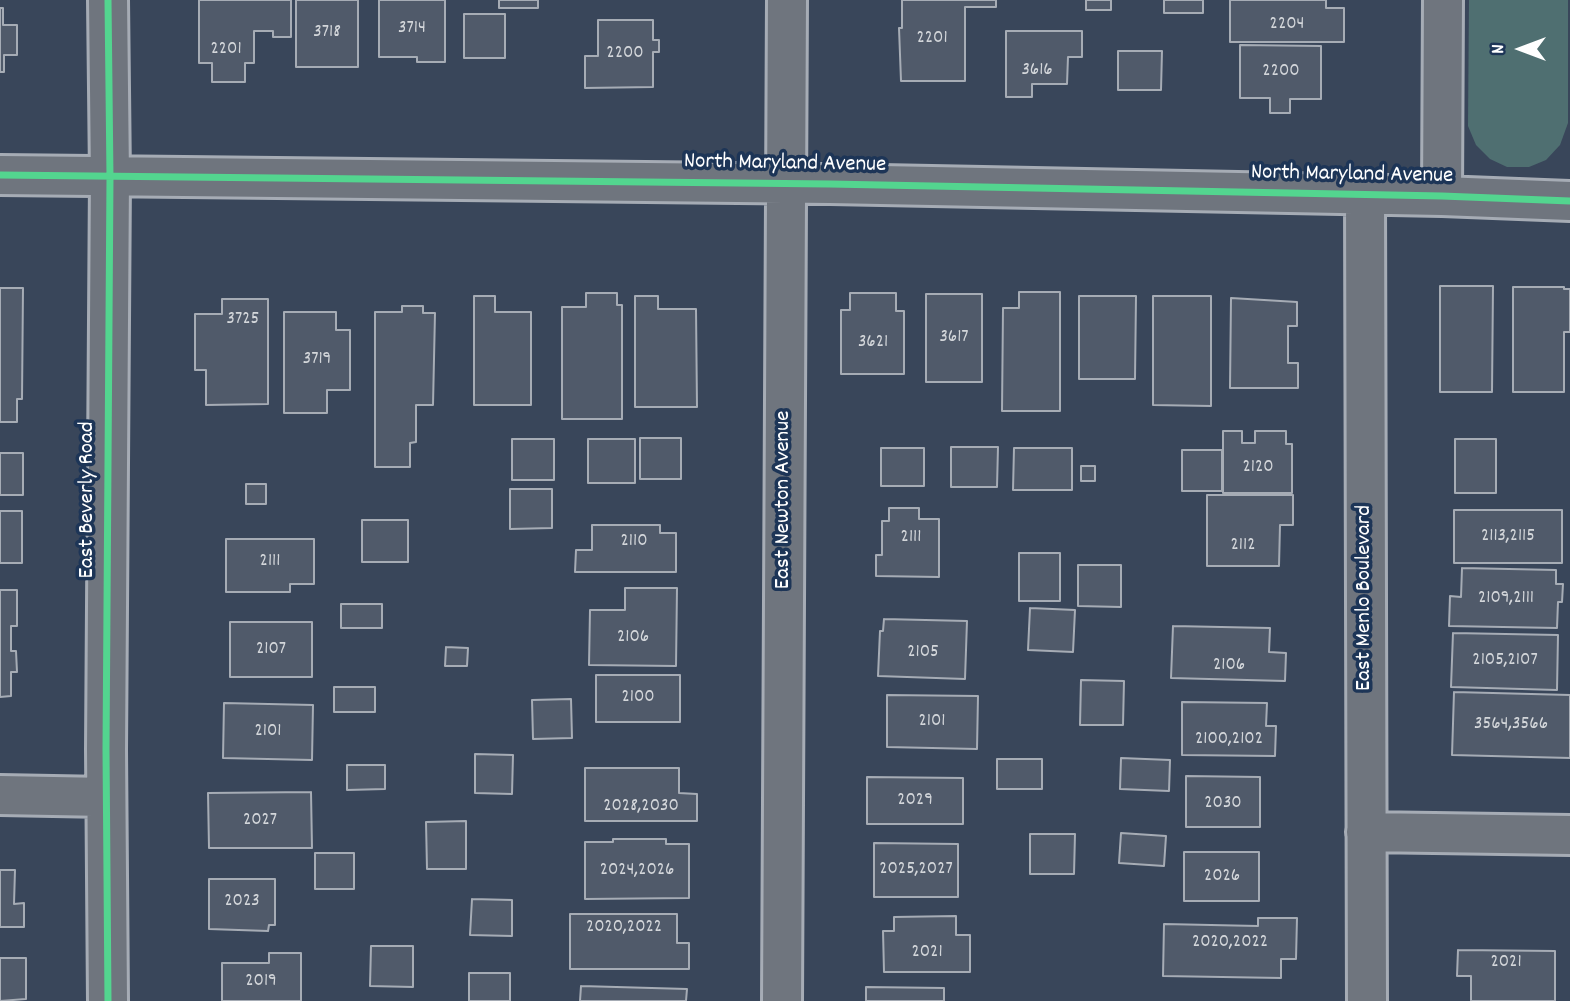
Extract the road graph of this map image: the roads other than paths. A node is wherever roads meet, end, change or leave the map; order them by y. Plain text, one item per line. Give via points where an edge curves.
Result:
1 (108, 0) edge
2 (786, 0) edge
3 (1443, 0) edge
4 (0, 175) edge
5 (110, 177) junction
6 (787, 184) junction
7 (1365, 196) junction
8 (1442, 196) junction
9 (1570, 201) edge
10 (0, 795) edge
11 (106, 797) junction
12 (1366, 832) junction
13 (1570, 835) edge
14 (108, 1001) edge
15 (782, 1001) edge
16 (1367, 1001) edge

1 - 5 street, East Beverly Road
2 - 6 street, East Newton Avenue
3 - 8 street
4 - 5 street, North Maryland Avenue
5 - 6 street, North Maryland Avenue
5 - 11 street, East Beverly Road
6 - 7 street, North Maryland Avenue
6 - 15 street, East Newton Avenue
7 - 8 street, North Maryland Avenue
7 - 12 street, East Menlo Boulevard
8 - 9 street, North Maryland Avenue
10 - 11 street
11 - 14 street, East Beverly Road
12 - 13 street
12 - 16 street, East Menlo Boulevard

